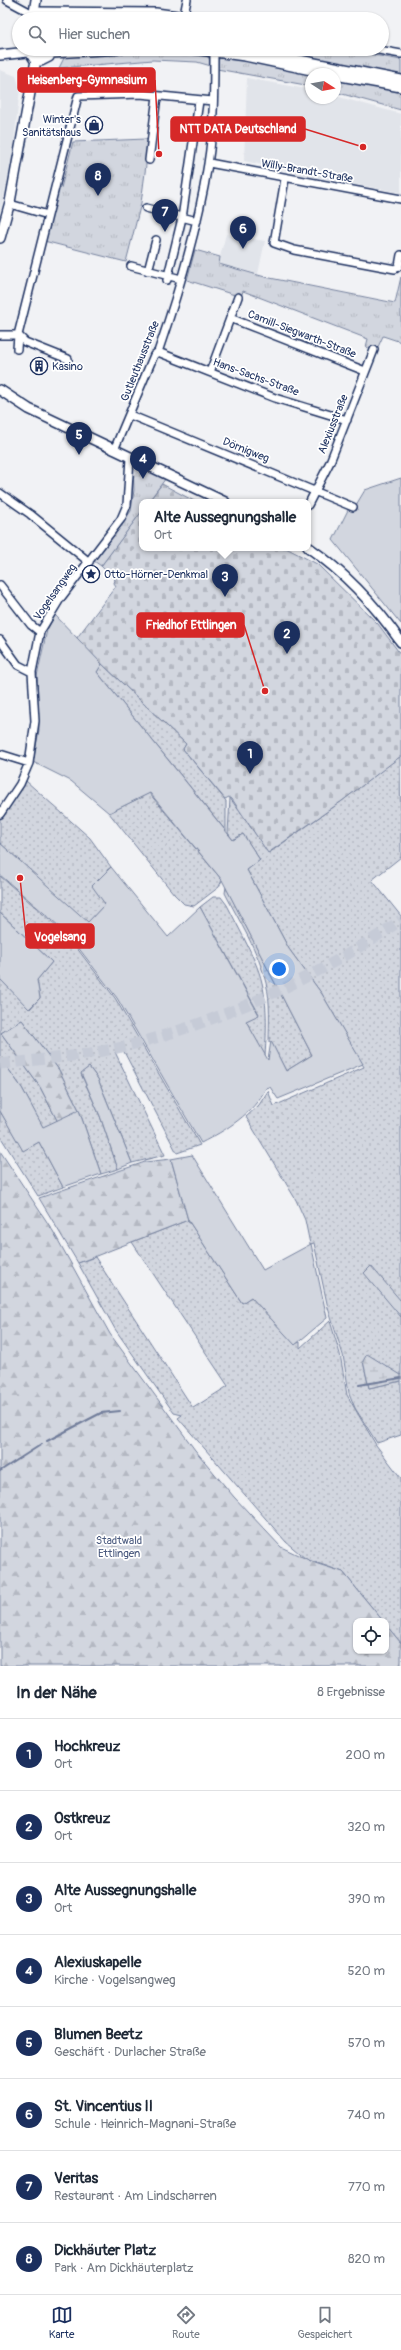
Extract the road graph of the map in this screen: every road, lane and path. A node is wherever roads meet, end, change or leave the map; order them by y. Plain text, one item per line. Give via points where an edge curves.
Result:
1 (7, 0) edge
2 (36, 0) edge
3 (187, 0) edge
4 (28, 12) edge
5 (34, 12) edge
6 (104, 12) edge
7 (142, 12) edge
8 (185, 12) edge
9 (12, 52) edge
10 (389, 52) edge
11 (0, 54) edge
12 (401, 54) edge
13 (33, 56) edge
14 (49, 56) edge
15 (214, 56) edge
16 (243, 56) edge
17 (279, 56) edge
18 (36, 60) junction
19 (305, 69) edge
20 (341, 76) edge
21 (401, 80) edge
22 (401, 87) edge
23 (157, 96) junction
24 (199, 101) junction
25 (214, 101) junction
26 (149, 160) dead end
27 (208, 163) junction
28 (286, 179) junction
29 (401, 200) edge
30 (10, 204) junction
31 (146, 208) dead end
32 (48, 214) junction
33 (182, 218) junction
34 (197, 221) junction
35 (0, 238) edge
36 (156, 240) dead end
37 (401, 255) edge
38 (131, 266) dead end
39 (148, 271) junction
40 (168, 278) junction
41 (181, 279) junction
42 (238, 297) dead end
43 (230, 318) junction
44 (0, 335) edge
45 (18, 335) junction
46 (17, 349) dead end
47 (374, 350) dead end
48 (158, 352) junction
49 (68, 359) dead end
50 (365, 370) junction
51 (210, 372) junction
52 (0, 390) edge
53 (130, 415) junction
54 (347, 420) junction
55 (114, 450) junction
56 (130, 458) junction
57 (316, 491) junction
58 (0, 493) edge
59 (219, 499) edge
60 (311, 500) edge
61 (353, 507) dead end
62 (311, 550) edge
63 (89, 562) junction
64 (0, 585) edge
65 (40, 632) junction
66 (0, 640) edge
67 (401, 642) edge
68 (32, 672) junction
69 (0, 754) edge
70 (29, 763) junction
71 (0, 814) edge

1 - 4 street
2 - 5 main road
3 - 8 street
6 - 7 street
9 - 11 main road
10 - 12 street
13 - 18 main road
14 - 18 main road via 46,60
15 - 25 street, Gutleuthausstraße
16 - 19 main road
17 - 21 main road
18 - 30 main road
20 - 22 main road
23 - 24 street
23 - 26 street
23 - 32 street via 78,96
24 - 25 street
24 - 33 street
25 - 27 street, Gutleuthausstraße
27 - 28 street, Willy-Brandt-Straße
27 - 34 street, Gutleuthausstraße
28 - 29 street, Willy-Brandt-Straße
28 - 37 street via 274,243 395,269 399,266
30 - 32 street
30 - 35 main road
31 - 33 street
32 - 45 street
33 - 34 street
33 - 40 street
34 - 41 street, Gutleuthausstraße
36 - 39 street
38 - 39 street
39 - 40 street
40 - 41 street
41 - 48 street, Gutleuthausstraße
42 - 43 street, Camill-Siegwarth-Straße
43 - 50 street, Camill-Siegwarth-Straße
43 - 51 street, Camill-Siegwarth-Straße
44 - 45 street
45 - 46 street
45 - 49 street via 25,342
47 - 50 street, Alexiusstraße
48 - 51 street, Hans-Sachs-Straße
48 - 53 street, Gutleuthausstraße via 154,355
50 - 54 street, Alexiusstraße
51 - 54 street, Hans-Sachs-Straße via 275,398
52 - 55 main road via 23,406
53 - 55 street, Gutleuthausstraße
53 - 57 street, Dörnigweg
54 - 57 street, Alexiusstraße
55 - 56 main road
56 - 59 main road
56 - 63 street, Vogelsangweg via 127,505 121,519
57 - 60 street, Alexiusstraße
57 - 61 street, Dörnigweg
58 - 63 street
62 - 67 main road via 356,588
63 - 65 street, Vogelsangweg via 60,599
64 - 65 street via 31,625
65 - 68 street, Vogelsangweg
66 - 68 street via 18,665
68 - 70 street, Vogelsangweg via 35,721
69 - 70 street
70 - 71 street, Vogelsangweg via 20,784

